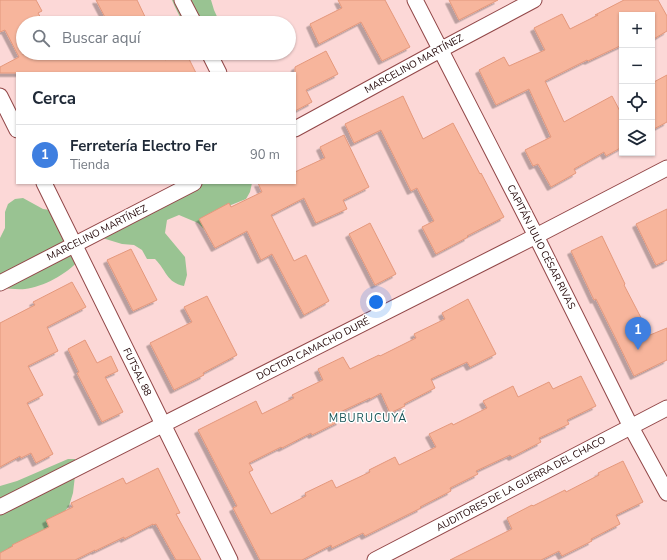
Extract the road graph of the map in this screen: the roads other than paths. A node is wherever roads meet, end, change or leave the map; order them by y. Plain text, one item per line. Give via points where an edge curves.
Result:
1 (182, 0) edge
2 (415, 0) edge
3 (534, 0) edge
4 (190, 16) edge
5 (440, 50) junction
6 (212, 60) edge
7 (218, 72) edge
8 (0, 96) edge
9 (16, 128) edge
10 (296, 128) edge
11 (667, 168) edge
12 (44, 184) edge
13 (192, 184) edge
14 (536, 236) junction
15 (75, 245) junction
16 (0, 284) edge
17 (667, 408) edge
18 (163, 424) junction
19 (631, 427) junction
20 (667, 493) edge
21 (0, 506) edge
22 (230, 560) edge
23 (375, 560) edge

1 - 4 street
2 - 5 street, CAPITÁN JULIO CÉSAR RIVAS
3 - 5 street, MARCELINO MARTÍNEZ
5 - 10 street, MARCELINO MARTÍNEZ
5 - 14 street, CAPITÁN JULIO CÉSAR RIVAS
6 - 7 street
8 - 9 street
11 - 14 street, DOCTOR CAMACHO DURÉ
12 - 15 street, FUTSAL 88
13 - 15 street, MARCELINO MARTÍNEZ
14 - 18 street, DOCTOR CAMACHO DURÉ
14 - 19 street, CAPITÁN JULIO CÉSAR RIVAS
15 - 16 street, MARCELINO MARTÍNEZ
15 - 18 street, FUTSAL 88
17 - 19 street, AUDITORES DE LA GUERRA DEL CHACO
18 - 21 street, DOCTOR CAMACHO DURÉ
18 - 22 street, FUTSAL 88
19 - 20 street, CAPITÁN JULIO CÉSAR RIVAS
19 - 23 street, AUDITORES DE LA GUERRA DEL CHACO

